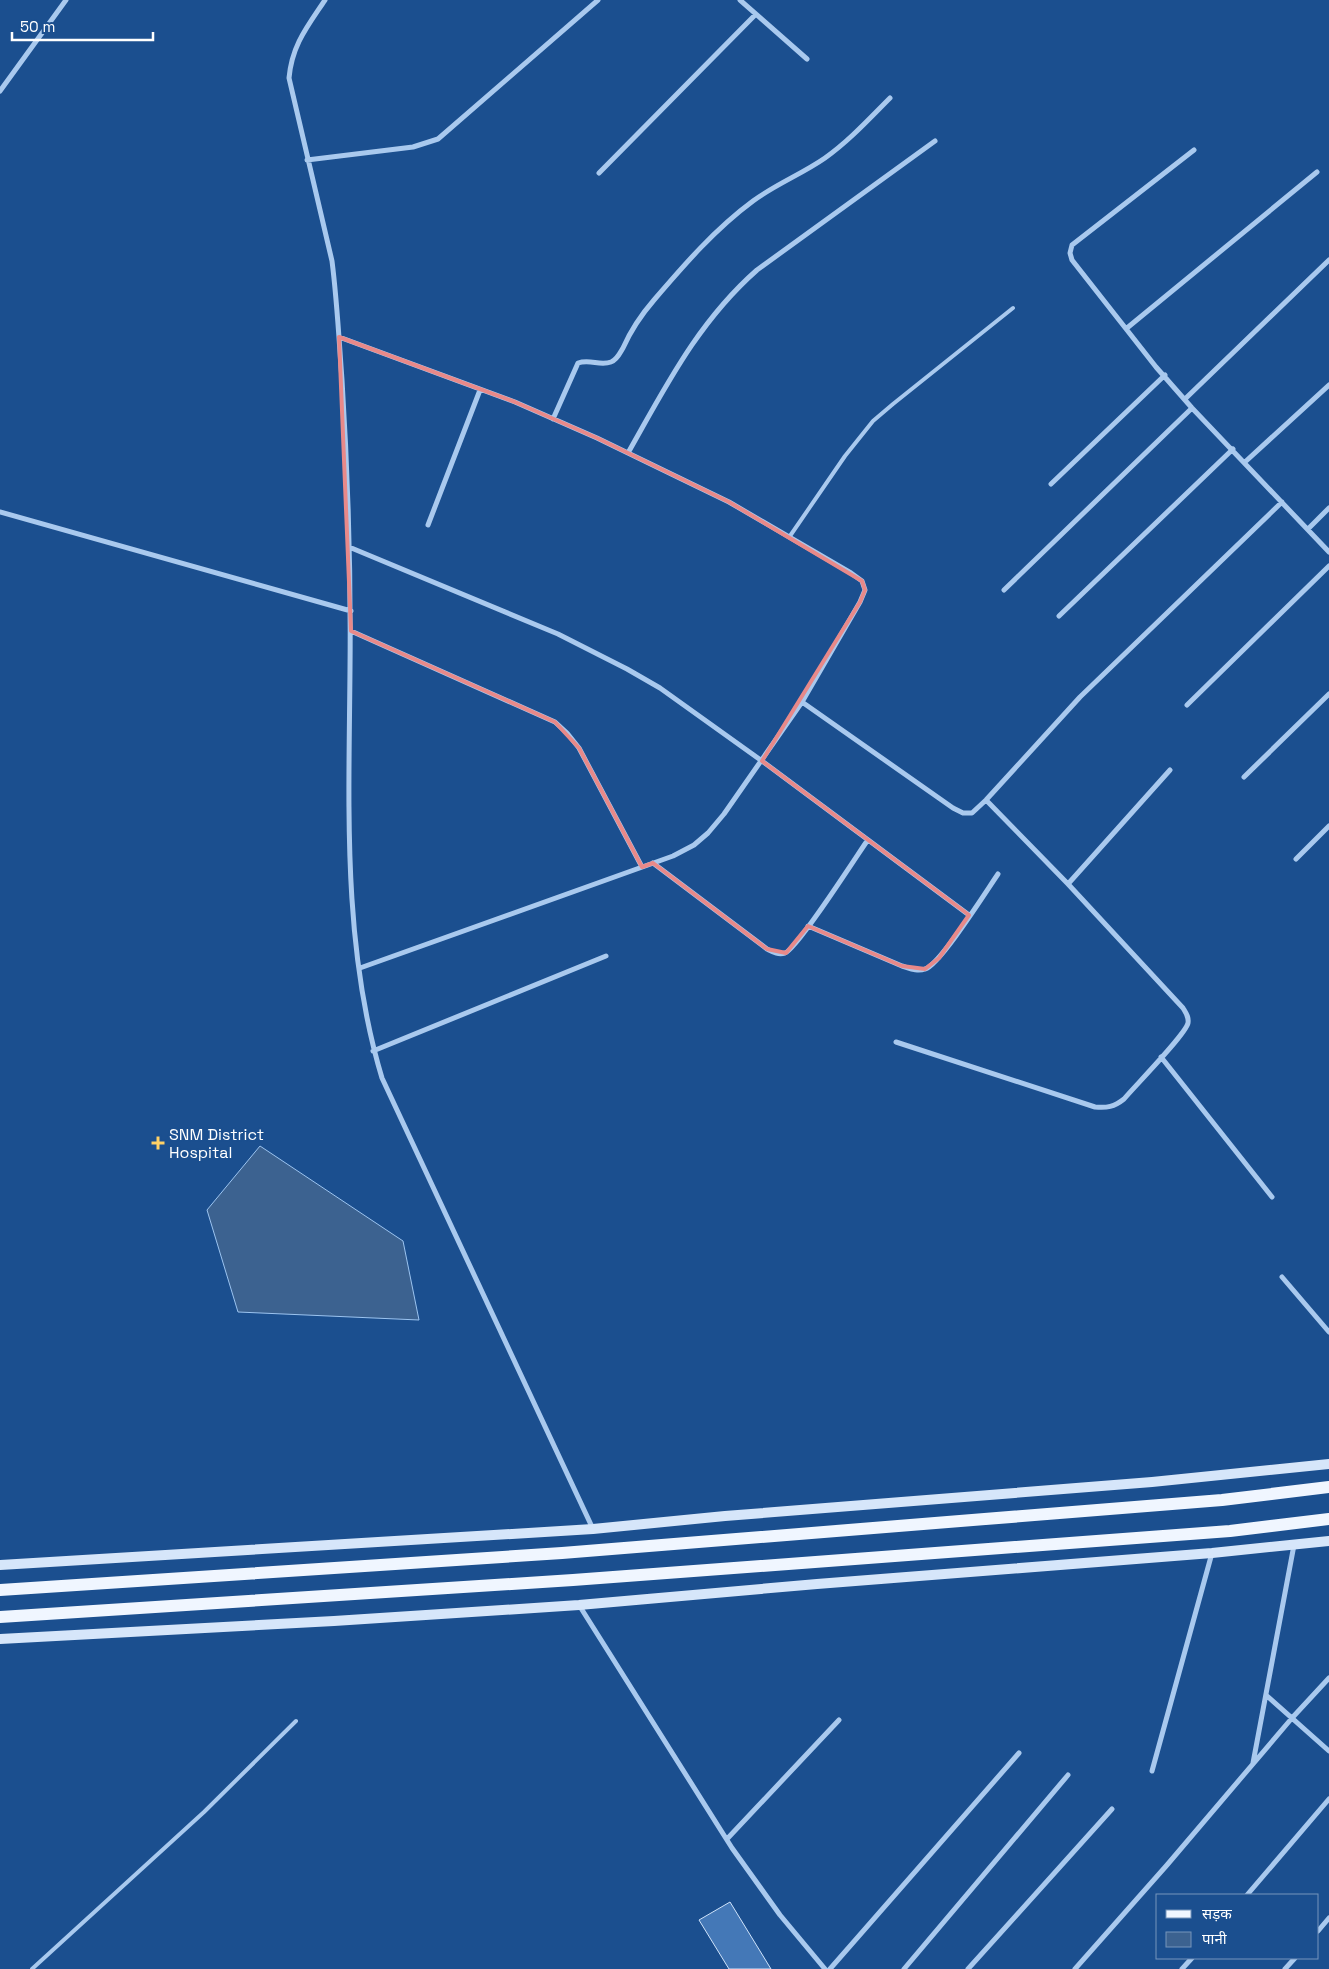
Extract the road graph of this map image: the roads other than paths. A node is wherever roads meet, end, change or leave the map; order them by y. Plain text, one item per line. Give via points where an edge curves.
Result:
1 (66, 0) edge
2 (325, 0) edge
3 (598, 0) edge
4 (740, 0) edge
5 (756, 14) junction
6 (807, 59) dead end
7 (0, 91) edge
8 (890, 98) dead end
9 (935, 141) dead end
10 (1194, 150) dead end
11 (307, 160) junction
12 (1317, 172) dead end
13 (599, 173) dead end
14 (1329, 260) edge
15 (1013, 308) dead end
16 (1126, 328) junction
17 (339, 337) junction
18 (1164, 376) junction
19 (1329, 385) edge
20 (480, 390) junction
21 (1185, 399) junction
22 (1192, 408) junction
23 (553, 419) junction
24 (1233, 449) junction
25 (628, 453) junction
26 (1245, 462) junction
27 (1051, 484) dead end
28 (1282, 502) junction
29 (1329, 508) edge
30 (0, 512) edge
31 (428, 525) dead end
32 (1308, 529) junction
33 (790, 536) junction
34 (349, 547) junction
35 (1329, 552) edge
36 (1329, 566) edge
37 (1004, 590) dead end
38 (351, 611) junction
39 (1059, 616) dead end
40 (351, 631) junction
41 (1329, 694) edge
42 (802, 702) junction
43 (1187, 705) dead end
44 (762, 761) junction
45 (1170, 770) dead end
46 (1244, 777) dead end
47 (986, 800) junction
48 (1329, 826) edge
49 (867, 841) junction
50 (1296, 859) dead end
51 (653, 863) junction
52 (642, 867) junction
53 (998, 874) dead end
54 (1068, 884) junction
55 (969, 915) junction
56 (808, 926) junction
57 (606, 956) dead end
58 (360, 968) junction
59 (896, 1042) dead end
60 (374, 1051) junction
61 (1162, 1057) junction
62 (1272, 1197) dead end
63 (1282, 1277) dead end
64 (1329, 1332) edge
65 (1329, 1464) edge
66 (1329, 1487) edge
67 (1329, 1519) edge
68 (593, 1529) junction
69 (1329, 1541) edge
70 (1294, 1544) junction
71 (1212, 1553) junction
72 (0, 1566) edge
73 (0, 1590) edge
74 (579, 1605) junction
75 (0, 1617) edge
76 (0, 1639) edge
77 (1329, 1678) edge
78 (1266, 1695) junction
79 (1292, 1718) junction
80 (839, 1720) dead end
81 (296, 1721) dead end
82 (1329, 1751) edge
83 (1019, 1754) dead end
84 (1253, 1765) junction
85 (1152, 1771) dead end
86 (1068, 1775) dead end
87 (1329, 1799) edge
88 (1112, 1809) dead end
89 (728, 1839) junction
90 (1248, 1894) edge
91 (1329, 1918) edge
92 (1319, 1930) edge
93 (1191, 1959) edge
94 (1293, 1959) edge
95 (1078, 1968) edge
96 (32, 1969) edge
97 (825, 1969) edge
98 (830, 1969) edge
99 (904, 1969) edge
100 (968, 1969) edge
101 (1182, 1969) edge
102 (1285, 1969) edge

1 - 7 street
2 - 11 street via 291,60 289,78
3 - 11 street via 438,139 413,147
4 - 5 street
5 - 6 street
5 - 13 street
8 - 23 street via 837,150 752,201 712,236 644,312 613,362 586,360 578,363
9 - 25 street via 738,287 691,344
10 - 16 street via 1072,245 1072,260
11 - 17 street via 332,261
12 - 16 street
14 - 21 street
15 - 33 lane via 873,421
16 - 18 street
17 - 20 street
17 - 34 street
18 - 21 street
18 - 27 street
19 - 26 street
20 - 23 street
20 - 31 street
21 - 22 street
22 - 24 street
22 - 37 street
23 - 25 street
24 - 26 street
24 - 39 street
25 - 33 street via 697,485
26 - 28 street
28 - 32 street
28 - 47 street via 1080,697
29 - 32 street
30 - 38 street
32 - 35 street
33 - 42 street via 857,577 866,590
34 - 38 street
34 - 44 street via 595,652 660,688
36 - 43 street
38 - 40 street
40 - 52 street via 555,722 578,748
40 - 58 street via 350,852
41 - 46 street
42 - 44 street
42 - 47 street via 953,808 972,813
44 - 49 street
44 - 51 street via 708,833 694,845
45 - 54 street
47 - 54 street
48 - 50 street
49 - 55 street
49 - 56 street
51 - 52 street
51 - 56 street via 776,954 786,953
52 - 58 street
53 - 55 street
54 - 61 street via 1187,1015 1185,1031
55 - 56 street via 939,958 925,969 914,970
57 - 60 street
58 - 60 street
59 - 61 street via 1095,1107 1107,1108 1124,1100
60 - 68 street via 385,1086
61 - 62 street
63 - 64 street
65 - 68 main road
66 - 73 main road via 1222,1500 562,1553
67 - 75 main road via 1230,1531 573,1580
68 - 72 main road
69 - 70 main road
70 - 71 main road
70 - 78 street
71 - 74 main road
71 - 85 street
74 - 76 main road
74 - 89 street
77 - 79 street
78 - 79 street
78 - 84 street
79 - 82 street
79 - 84 street
80 - 89 street
81 - 96 lane via 204,1812
83 - 98 street
84 - 95 street
86 - 99 street
87 - 90 street
88 - 100 street
89 - 97 street via 754,1880
91 - 92 street
93 - 101 street
94 - 102 street

